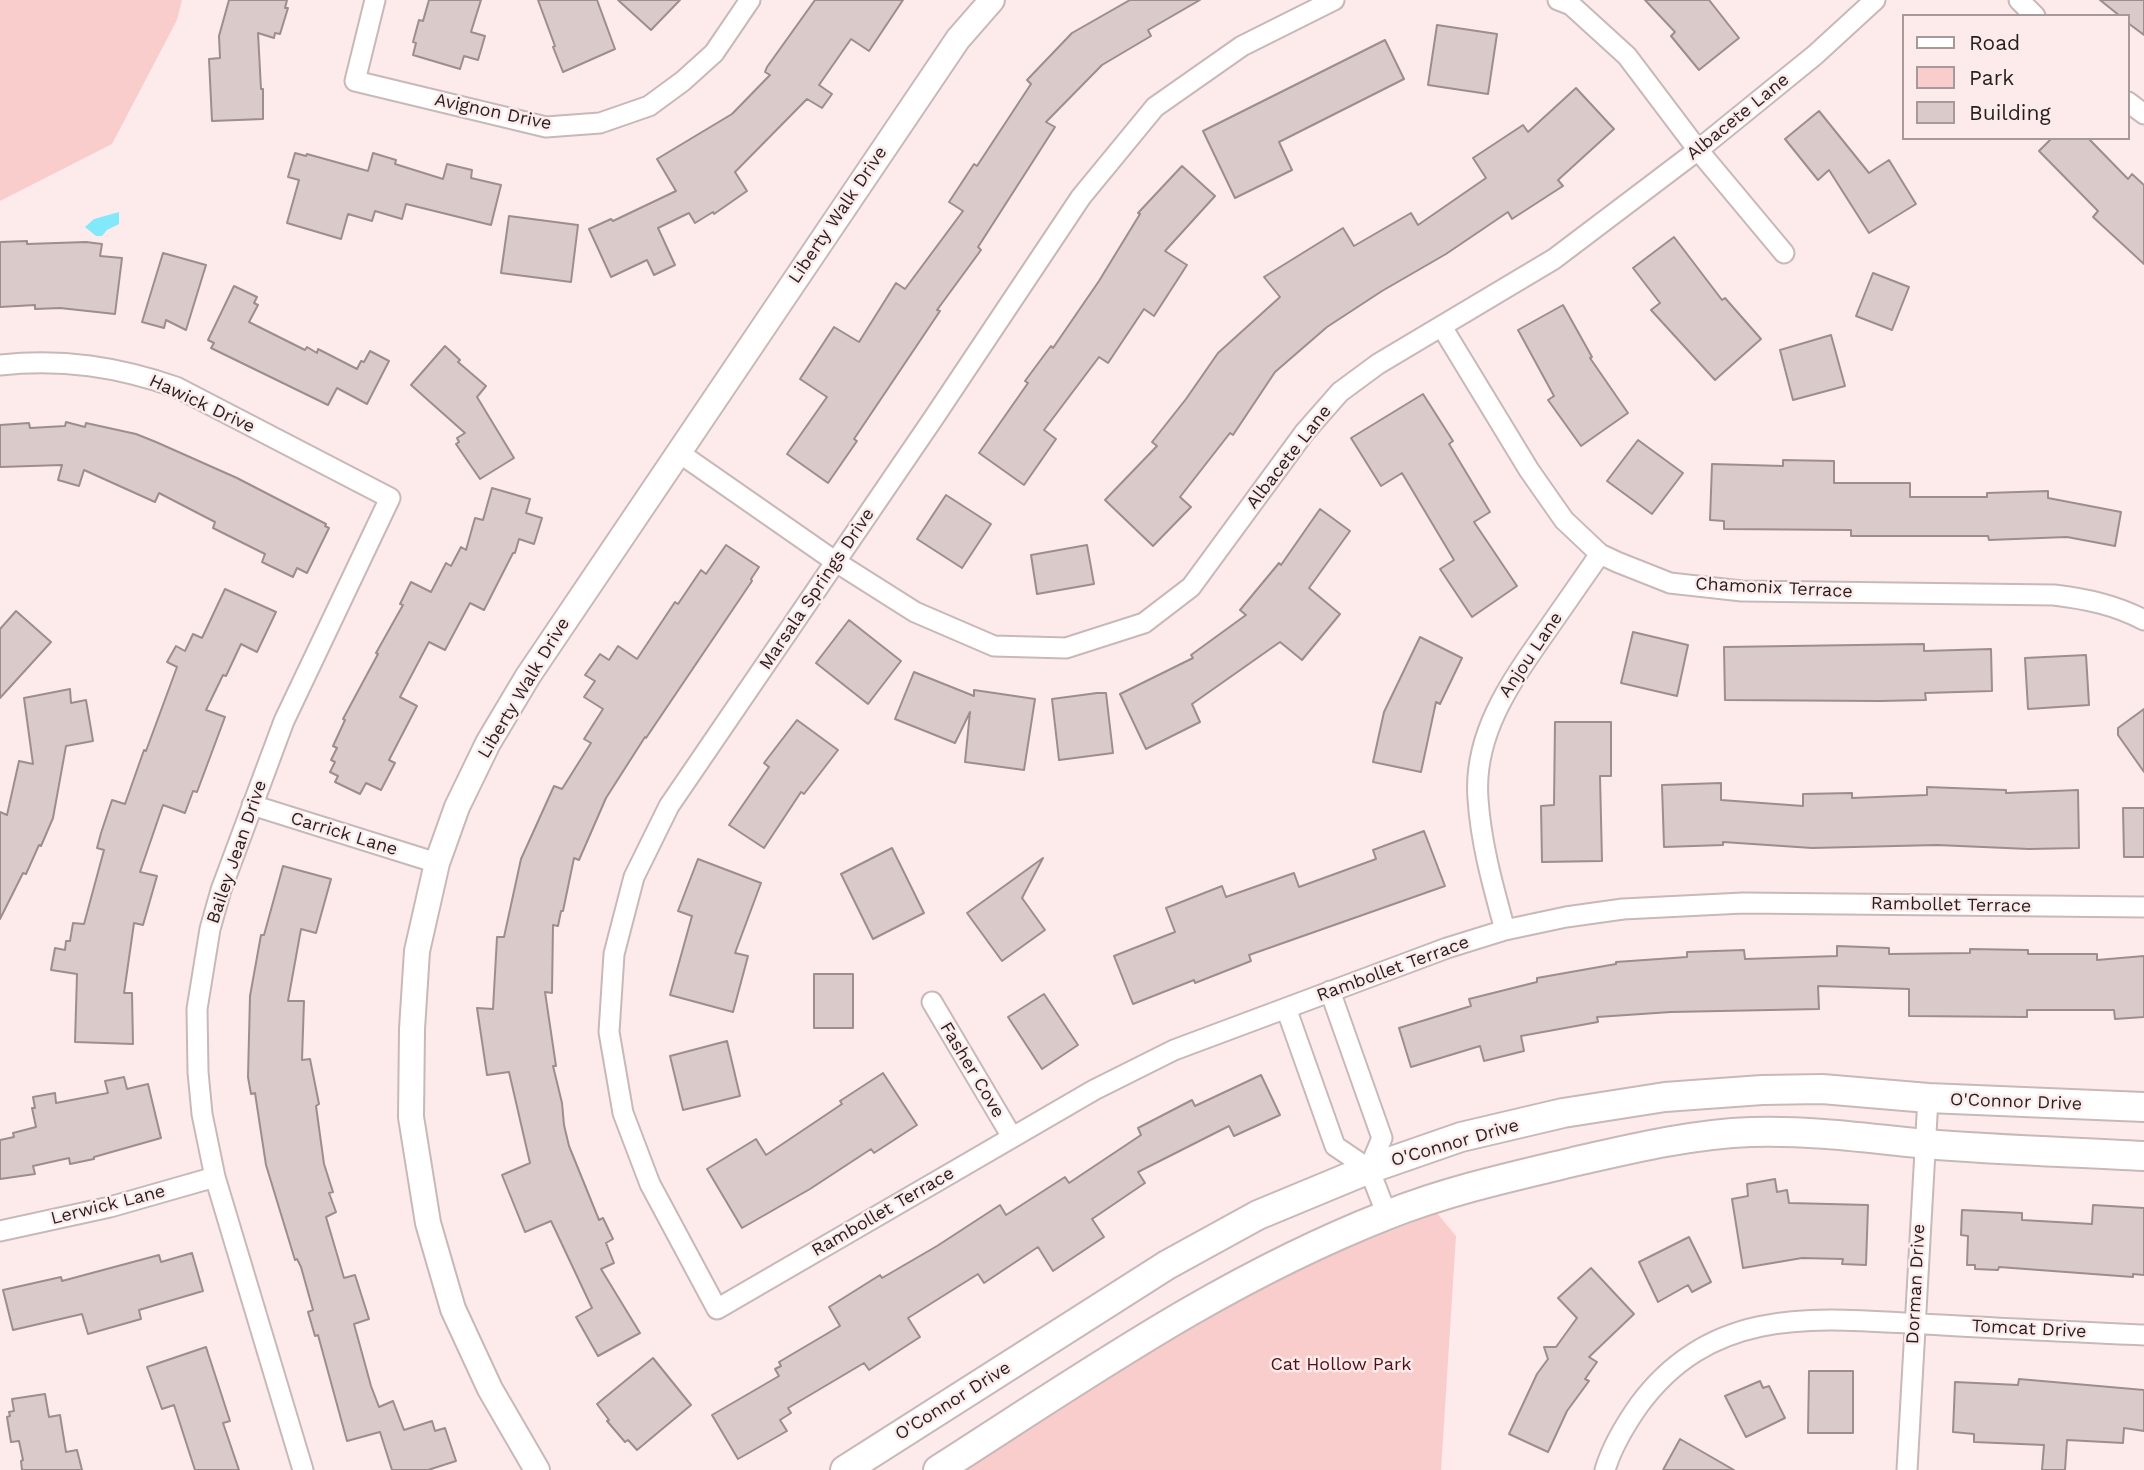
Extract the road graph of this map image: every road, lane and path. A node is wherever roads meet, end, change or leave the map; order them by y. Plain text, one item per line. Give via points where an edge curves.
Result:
1 (375, 0) edge
2 (750, 0) edge
3 (992, 0) edge
4 (1334, 0) edge
5 (1558, 0) edge
6 (1875, 0) edge
7 (2019, 0) edge
8 (2033, 14) edge
9 (1698, 150) junction
10 (1784, 253) dead end
11 (1442, 327) junction
12 (0, 365) edge
13 (678, 452) junction
14 (390, 498) joint
15 (1600, 554) junction
16 (836, 562) junction
17 (2144, 620) edge
18 (252, 805) junction
19 (437, 863) junction
20 (2144, 907) edge
21 (1505, 930) junction
22 (1330, 991) junction
23 (932, 1002) dead end
24 (1286, 1008) junction
25 (1928, 1098) junction
26 (2144, 1107) edge
27 (1012, 1137) junction
28 (1924, 1144) junction
29 (2144, 1156) edge
30 (1369, 1169) junction
31 (215, 1177) junction
32 (1387, 1214) junction
33 (0, 1231) edge
34 (717, 1309) joint
35 (1914, 1324) junction
36 (2144, 1335) edge
37 (303, 1470) edge
38 (537, 1470) edge
39 (845, 1470) edge
40 (939, 1470) edge
41 (1605, 1470) edge
42 (1907, 1470) edge

1 - 2 street, Avignon Drive via 355,81 547,127 600,122 649,106 714,53
3 - 13 street, Liberty Walk Drive via 958,39
4 - 16 street, Marsala Springs Drive via 1242,46 1155,107 1081,197
5 - 9 street via 1571,5 1627,56
6 - 9 street, Albacete Lane
7 - 8 street
9 - 10 street
9 - 11 street, Albacete Lane via 1554,259
11 - 15 street, Chamonix Terrace via 1529,470 1564,520
11 - 16 street, Albacete Lane via 1340,392 1304,433 1191,587 1144,623 1066,648 994,646 915,612
12 - 14 street, Hawick Drive via 68,362 141,375 176,387
13 - 16 street, Albacete Lane
13 - 19 street, Liberty Walk Drive via 488,743
14 - 18 street, Bailey Jean Drive via 284,721
15 - 17 street, Chamonix Terrace via 1670,583 1742,591 2054,594 2124,609
15 - 21 street, Anjou Lane via 1506,688 1482,751 1478,797 1485,854
16 - 34 street, Marsala Springs Drive via 669,806 634,877 614,954 609,1032 623,1113 650,1185
18 - 19 street, Carrick Lane
18 - 31 street, Bailey Jean Drive via 210,929 195,1029 201,1104
19 - 38 street, Liberty Walk Drive via 417,951 412,1029 411,1117 428,1223 453,1310 490,1389
20 - 21 street, Rambollet Terrace via 1744,903 1623,909
21 - 22 street, Rambollet Terrace
22 - 24 street, Rambollet Terrace
22 - 30 street via 1382,1138
23 - 27 street, Fasher Cove
24 - 27 street, Rambollet Terrace via 1174,1050
24 - 30 street via 1335,1146
25 - 26 main road, O'Connor Drive
25 - 28 street, Dorman Drive
25 - 30 main road, O'Connor Drive via 1822,1088 1665,1097 1563,1113 1461,1137
27 - 34 street, Rambollet Terrace
28 - 29 main road
28 - 32 main road via 1782,1132 1697,1138 1475,1185
28 - 35 street, Dorman Drive
30 - 32 street
30 - 39 main road, O'Connor Drive via 1258,1215 1167,1265
31 - 33 street, Lerwick Lane via 110,1207
31 - 37 street, Bailey Jean Drive
32 - 40 main road via 1196,1306
35 - 36 street, Tomcat Drive
35 - 41 street, Tomcat Drive via 1825,1318 1763,1325 1706,1346 1647,1394 1625,1425
35 - 42 street, Dorman Drive

